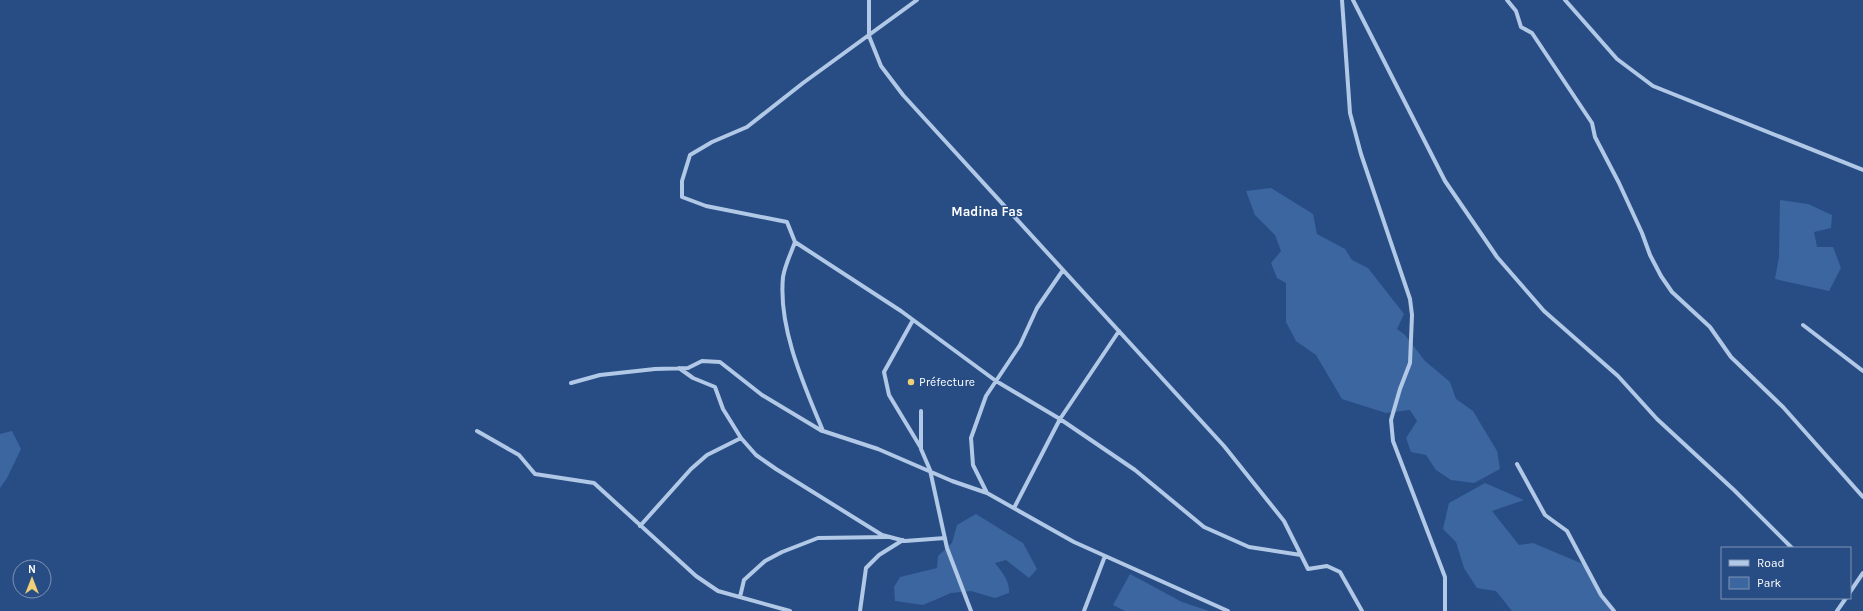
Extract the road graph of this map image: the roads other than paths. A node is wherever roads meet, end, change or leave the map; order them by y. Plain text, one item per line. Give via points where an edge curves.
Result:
1 (869, 0) edge
2 (917, 0) edge
3 (1342, 0) edge
4 (1353, 0) edge
5 (1507, 0) edge
6 (1565, 0) edge
7 (869, 36) junction
8 (1863, 170) edge
9 (795, 242) junction
10 (1063, 270) junction
11 (912, 320) junction
12 (1804, 325) dead end
13 (1119, 331) junction
14 (679, 368) junction
15 (1863, 371) edge
16 (996, 381) junction
17 (571, 383) dead end
18 (921, 411) dead end
19 (1060, 418) junction
20 (477, 431) dead end
21 (823, 431) junction
22 (741, 438) junction
23 (921, 449) junction
24 (1517, 464) dead end
25 (930, 470) junction
26 (987, 493) junction
27 (1863, 497) edge
28 (1014, 508) junction
29 (640, 526) junction
30 (890, 537) junction
31 (945, 538) junction
32 (903, 540) junction
33 (1791, 547) edge
34 (1301, 555) junction
35 (1105, 556) junction
36 (1863, 573) edge
37 (1851, 591) edge
38 (740, 597) junction
39 (1844, 599) edge
40 (790, 611) edge
41 (860, 611) edge
42 (971, 611) edge
43 (1084, 611) edge
44 (1228, 611) edge
45 (1362, 611) edge
46 (1445, 611) edge
47 (1614, 611) edge
48 (1837, 611) edge

1 - 7 street
2 - 7 street
3 - 46 street via 1350,113 1361,154 1410,299 1412,315 1410,363 1391,420 1393,441 1446,576
4 - 33 street via 1445,181 1497,257 1544,311 1618,376 1657,419
5 - 27 street via 1516,11 1521,27 1532,33 1592,123 1595,137 1619,183 1650,255 1672,292 1710,327 1731,356 1783,407
6 - 8 street via 1617,59 1653,86
7 - 9 street via 747,127 690,155 682,181 682,197 706,206 786,222
7 - 10 street via 881,66 903,95
9 - 11 street
9 - 21 street via 784,276 790,345
10 - 13 street
10 - 16 street via 1037,308 1020,345
11 - 16 street
11 - 23 street via 884,372 889,395
12 - 15 street
13 - 19 street
13 - 34 street via 1224,446 1284,521
14 - 17 street via 600,375
14 - 21 street via 688,368 702,361 720,362 762,395
14 - 22 street via 693,378 715,387 723,409
16 - 19 street
16 - 26 street via 986,396 971,438 972,465
18 - 23 street
19 - 28 street
19 - 34 street via 1135,470 1204,526 1249,547
20 - 29 street via 519,455 535,474 594,484
21 - 25 street
22 - 29 street via 707,455 691,469
22 - 30 street via 756,455 882,535
23 - 25 street
24 - 47 street via 1545,515 1567,531 1601,595
25 - 26 street
25 - 31 street
26 - 28 street
28 - 35 street via 1074,542
29 - 38 street via 696,576 718,591
30 - 32 street
30 - 38 street via 818,538 782,552 765,561 744,580
31 - 32 street
31 - 42 street
32 - 41 street via 879,555 866,568
34 - 45 street via 1308,569 1327,566 1340,572
35 - 43 street
35 - 44 street
36 - 37 street
38 - 40 street
39 - 48 street

